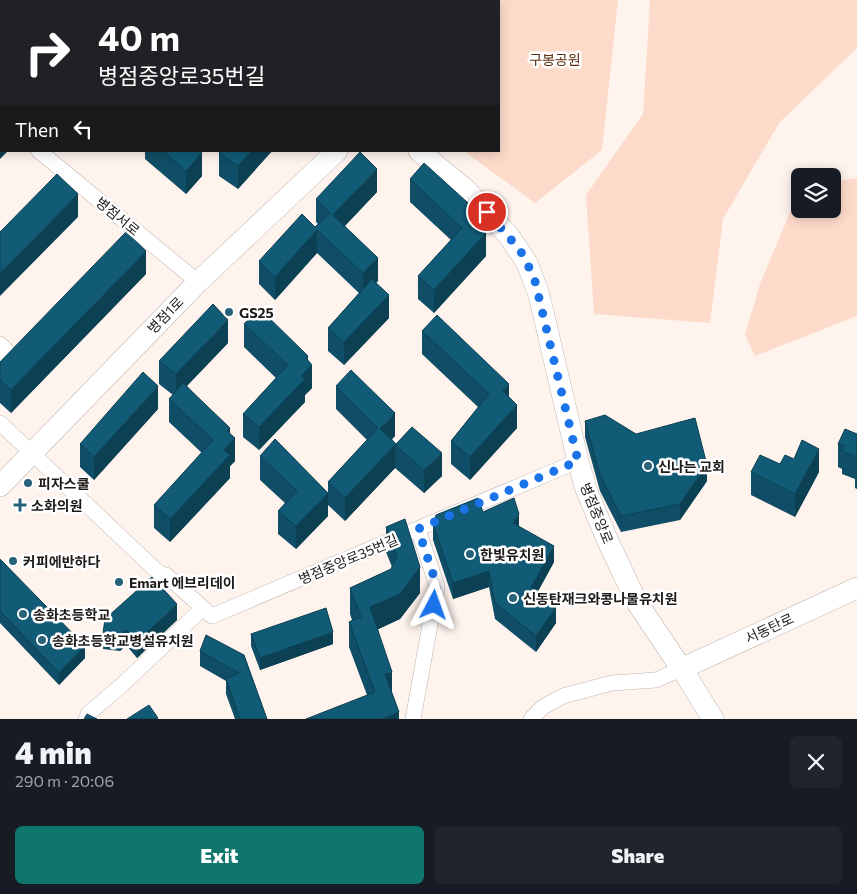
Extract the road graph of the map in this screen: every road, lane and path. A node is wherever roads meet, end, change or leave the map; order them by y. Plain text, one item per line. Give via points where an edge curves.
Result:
1 (40, 152) edge
2 (336, 152) edge
3 (420, 152) edge
4 (198, 282) junction
5 (0, 344) edge
6 (0, 360) edge
7 (0, 423) edge
8 (31, 454) junction
9 (578, 461) junction
10 (0, 486) edge
11 (418, 529) junction
12 (857, 588) edge
13 (204, 608) junction
14 (681, 669) junction
15 (86, 719) edge
16 (413, 719) edge
17 (532, 719) edge
18 (713, 719) edge

1 - 4 street, 병점서로
2 - 4 street, 병점1로
3 - 9 street, 병점중앙로 via 465,189 509,236 527,263 539,295
4 - 8 street, 병점1로
5 - 6 street via 8,352
7 - 8 street
8 - 10 street, 병점1로
8 - 13 street via 160,574
9 - 11 street, 병점중앙로35번길
9 - 14 street, 병점중앙로 via 603,531 636,601
11 - 13 street, 병점중앙로35번길 via 212,616
11 - 16 street via 437,586
12 - 14 street, 서동탄로
13 - 15 street
14 - 17 street via 656,680 612,683 563,696 543,707
14 - 18 street, 병점중앙로

